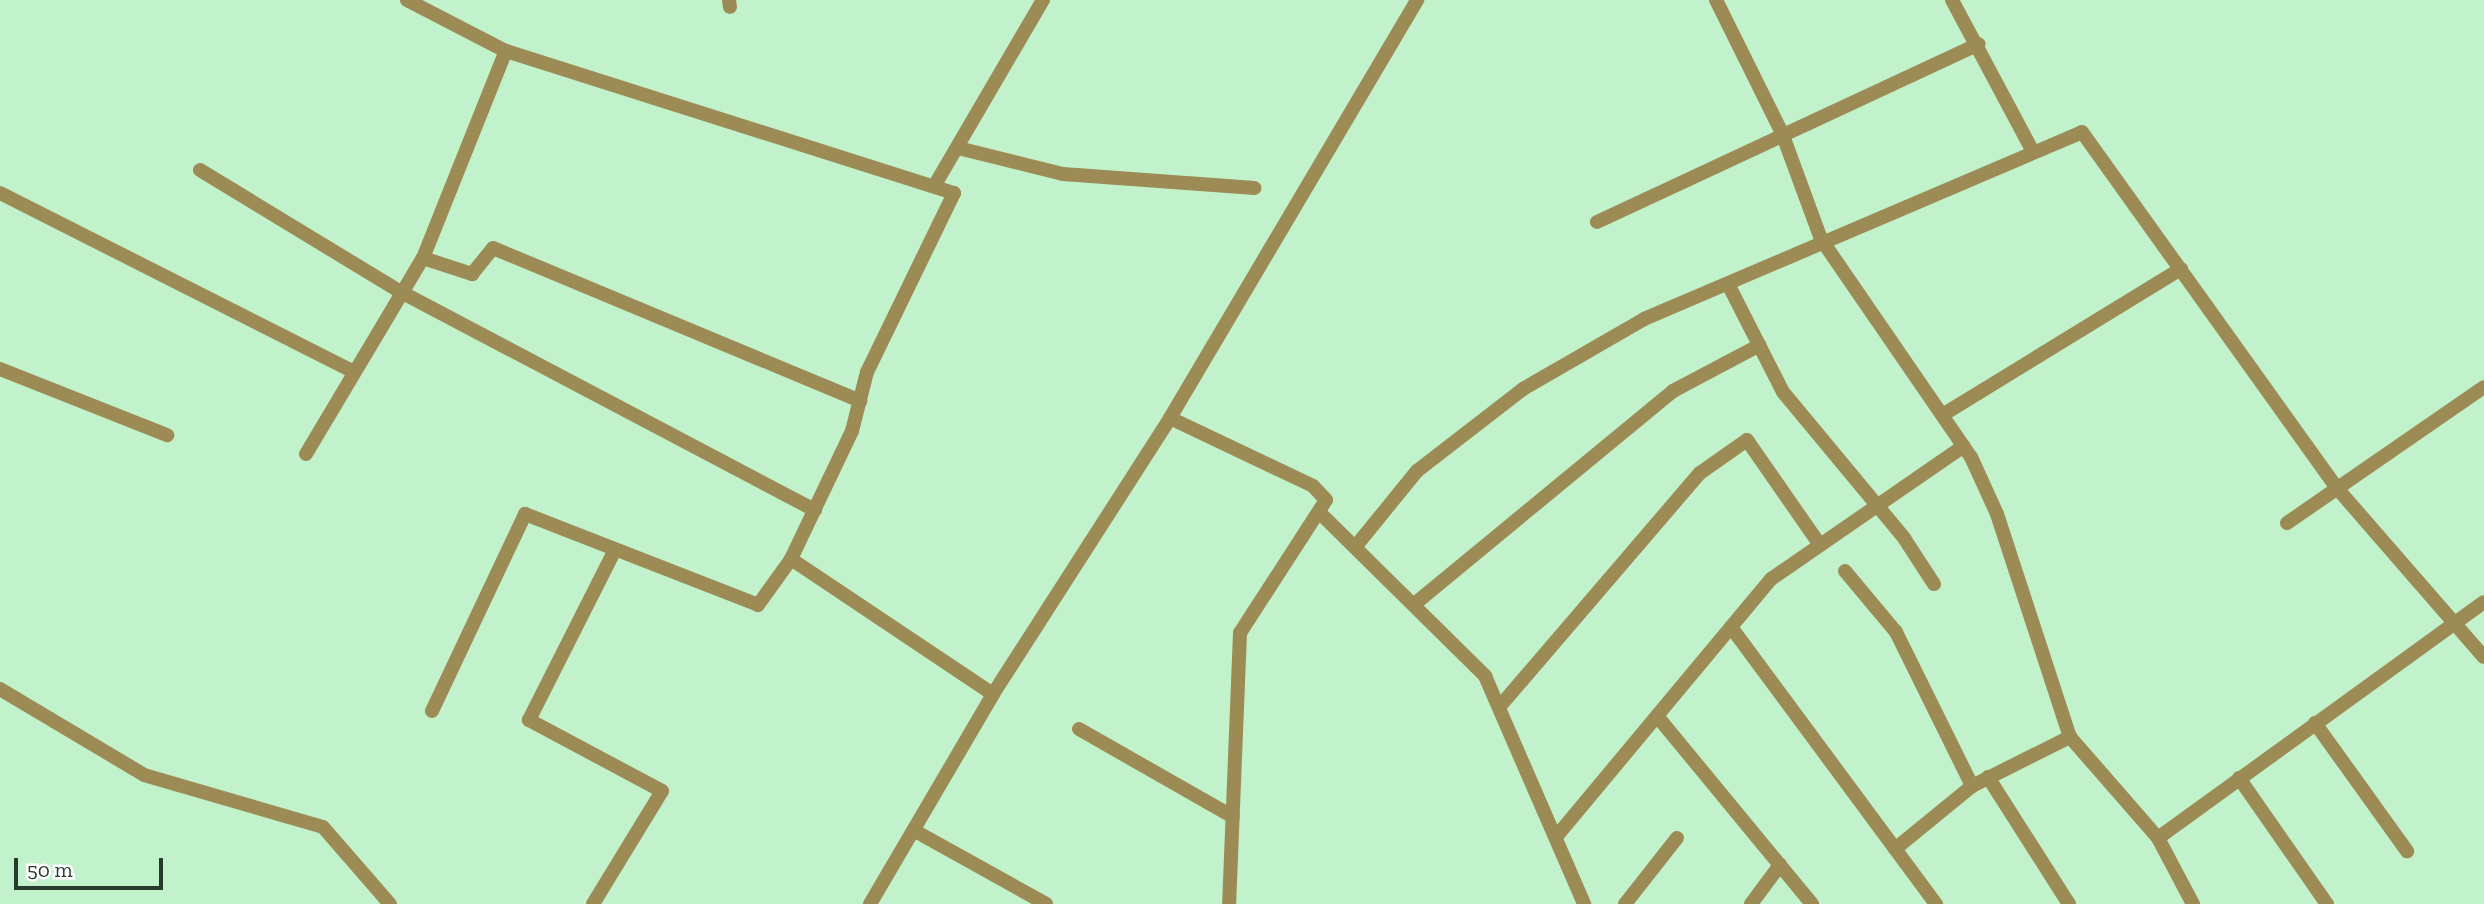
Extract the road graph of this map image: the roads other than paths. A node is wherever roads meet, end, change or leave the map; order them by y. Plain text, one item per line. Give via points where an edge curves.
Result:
1 (407, 0) edge
2 (1043, 0) edge
3 (1417, 0) edge
4 (1716, 0) edge
5 (1952, 0) edge
6 (1979, 44) junction
7 (506, 51) junction
8 (1782, 133) junction
9 (958, 148) junction
10 (2033, 152) junction
11 (200, 170) dead end
12 (936, 183) junction
13 (1254, 188) dead end
14 (0, 192) edge
15 (1597, 222) dead end
16 (1821, 239) junction
17 (423, 258) junction
18 (2181, 269) junction
19 (1728, 284) junction
20 (401, 292) junction
21 (1760, 345) junction
22 (0, 369) edge
23 (352, 371) junction
24 (2484, 387) edge
25 (860, 401) junction
26 (1944, 414) junction
27 (1170, 418) junction
28 (167, 435) dead end
29 (1964, 446) junction
30 (306, 454) dead end
31 (2336, 487) junction
32 (1877, 506) junction
33 (815, 510) junction
34 (1321, 514) junction
35 (2287, 523) dead end
36 (1820, 545) junction
37 (1356, 546) junction
38 (615, 550) junction
39 (792, 559) junction
40 (1845, 571) dead end
41 (1934, 584) dead end
42 (2484, 602) edge
43 (1417, 603) junction
44 (2454, 620) junction
45 (1731, 626) junction
46 (2484, 657) edge
47 (0, 689) edge
48 (993, 694) junction
49 (1501, 705) junction
50 (432, 711) dead end
51 (1657, 716) junction
52 (2315, 723) junction
53 (1079, 729) dead end
54 (2070, 737) junction
55 (1988, 777) junction
56 (2239, 778) junction
57 (1972, 786) junction
58 (1233, 817) junction
59 (915, 831) junction
60 (1556, 837) junction
61 (1677, 838) dead end
62 (2158, 838) junction
63 (1895, 849) junction
64 (2407, 851) dead end
65 (1780, 865) junction
66 (390, 904) edge
67 (593, 904) edge
68 (870, 904) edge
69 (1046, 904) edge
70 (1230, 904) edge
71 (1584, 904) edge
72 (1625, 904) edge
73 (1751, 904) edge
74 (1812, 904) edge
75 (1936, 904) edge
76 (2069, 904) edge
77 (2193, 904) edge
78 (2327, 904) edge

1 - 7 street
2 - 9 street
3 - 27 street
4 - 8 street
5 - 6 street
6 - 8 street
6 - 10 street
7 - 12 street
7 - 17 street
8 - 15 street
8 - 16 street
9 - 12 street
9 - 13 street via 1063,174
10 - 16 street
10 - 18 street via 2082,132
11 - 20 street
12 - 25 street via 954,193 867,372
14 - 23 street
16 - 19 street
16 - 26 street
17 - 20 street
17 - 25 street via 472,274 493,248
18 - 26 street
18 - 31 street
19 - 21 street
19 - 37 street via 1644,319 1523,389 1417,471
20 - 23 street
20 - 33 street
21 - 32 street via 1783,392
21 - 43 street via 1673,391
22 - 28 street
23 - 30 street
24 - 31 street
25 - 33 street
26 - 29 street
27 - 34 street via 1320,489 1326,500
27 - 48 street
29 - 32 street
29 - 54 street via 1997,514
31 - 35 street
31 - 44 street
32 - 36 street
32 - 41 street
33 - 39 street
34 - 37 street
34 - 58 street via 1240,633
36 - 45 street via 1771,579
36 - 49 street via 1747,440 1700,472
37 - 43 street
38 - 39 street via 758,605
38 - 50 street via 525,514
38 - 67 street via 529,720 662,792
39 - 48 street
40 - 57 street via 1896,632
42 - 44 street
43 - 49 street via 1485,676
44 - 46 street
44 - 52 street
45 - 51 street
45 - 63 street
47 - 66 street via 144,775 323,827
48 - 59 street
49 - 60 street
51 - 60 street
51 - 65 street
52 - 56 street
52 - 64 street
53 - 58 street
54 - 55 street
54 - 62 street
55 - 57 street
55 - 76 street
56 - 62 street
56 - 78 street
57 - 63 street
58 - 70 street
59 - 68 street
59 - 69 street
60 - 71 street
61 - 72 street
62 - 77 street
63 - 75 street
65 - 73 street
65 - 74 street

